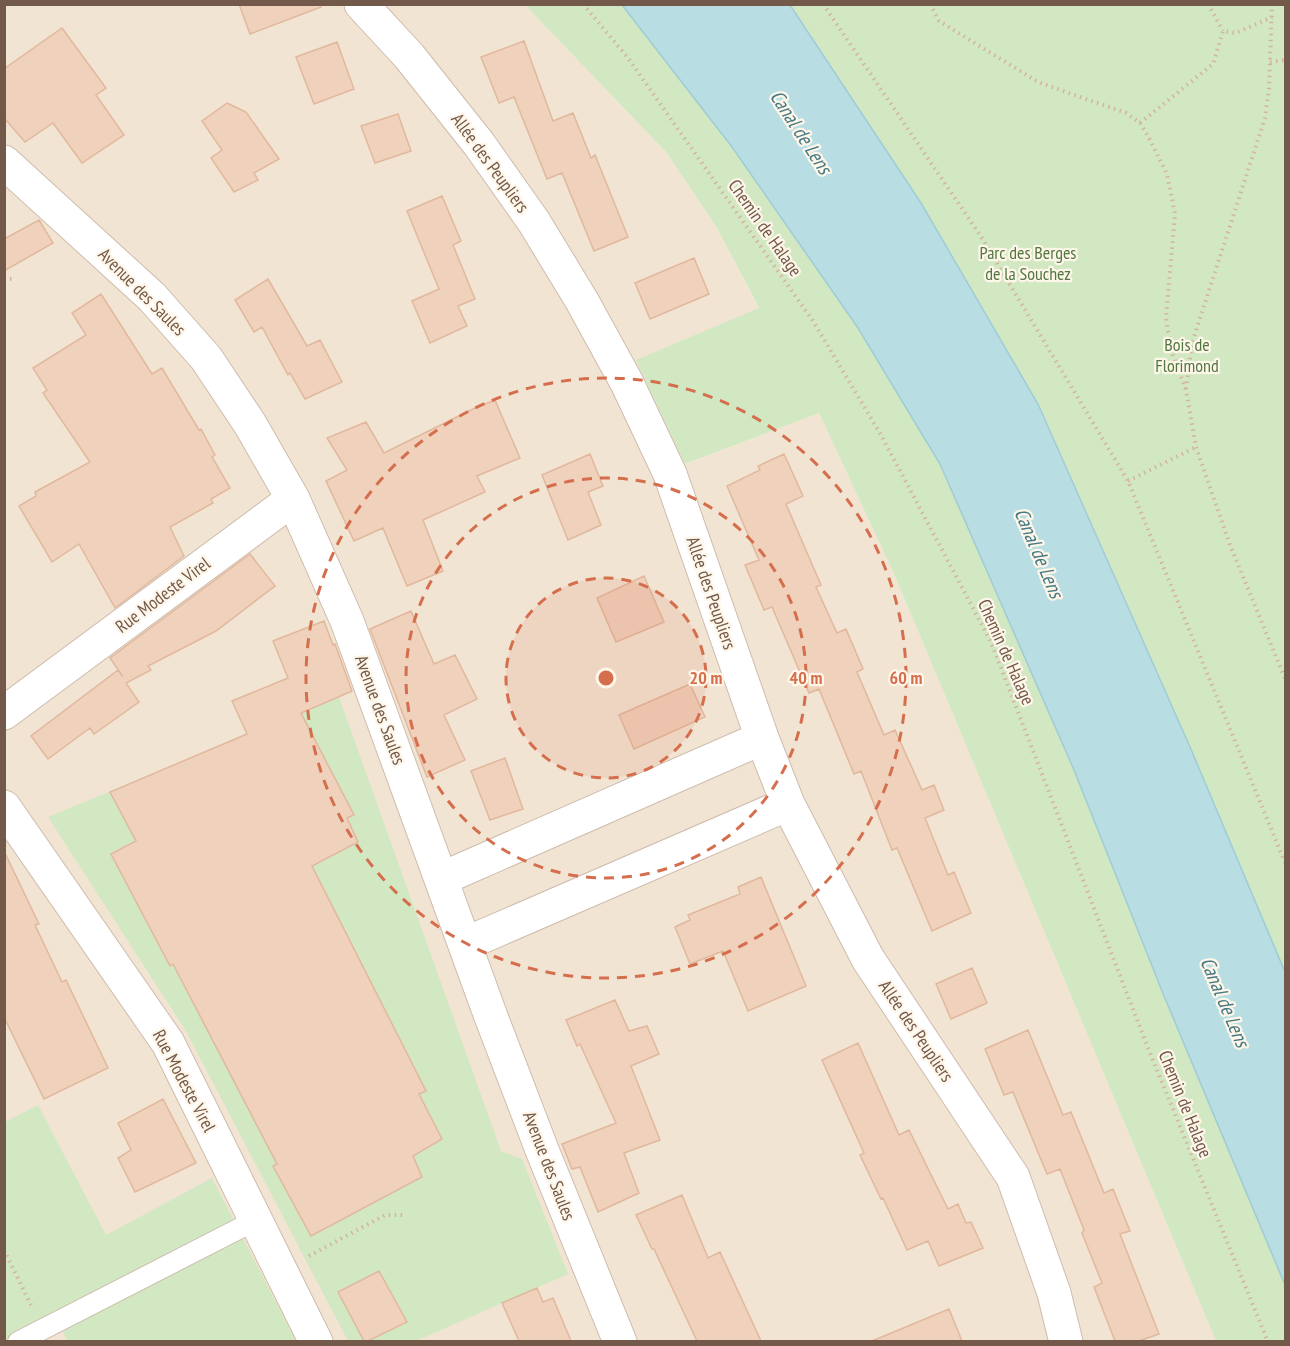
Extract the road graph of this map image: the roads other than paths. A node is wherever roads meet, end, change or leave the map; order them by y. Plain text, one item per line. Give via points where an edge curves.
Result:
1 (361, 4) edge
2 (7, 169) edge
3 (292, 499) junction
4 (4, 713) edge
5 (762, 738) junction
6 (788, 804) junction
7 (4, 807) edge
8 (441, 879) junction
9 (465, 944) junction
10 (254, 1221) junction
11 (18, 1341) edge
12 (316, 1341) edge
13 (620, 1341) edge
14 (1066, 1341) edge

1 - 5 street, Allée des Peupliers via 409,57 534,222 627,383 670,474
2 - 3 street, Avenue des Saules via 152,297 206,358 250,424
3 - 4 street, Rue Modeste Virel
3 - 8 street, Avenue des Saules via 347,621
5 - 6 street, Allée des Peupliers
5 - 8 street
6 - 9 street
6 - 14 street, Allée des Peupliers via 868,959 1013,1177
7 - 10 street, Rue Modeste Virel via 168,1043
8 - 9 street, Avenue des Saules
9 - 13 street, Avenue des Saules via 542,1150
10 - 11 lane
10 - 12 street, Rue Modeste Virel

